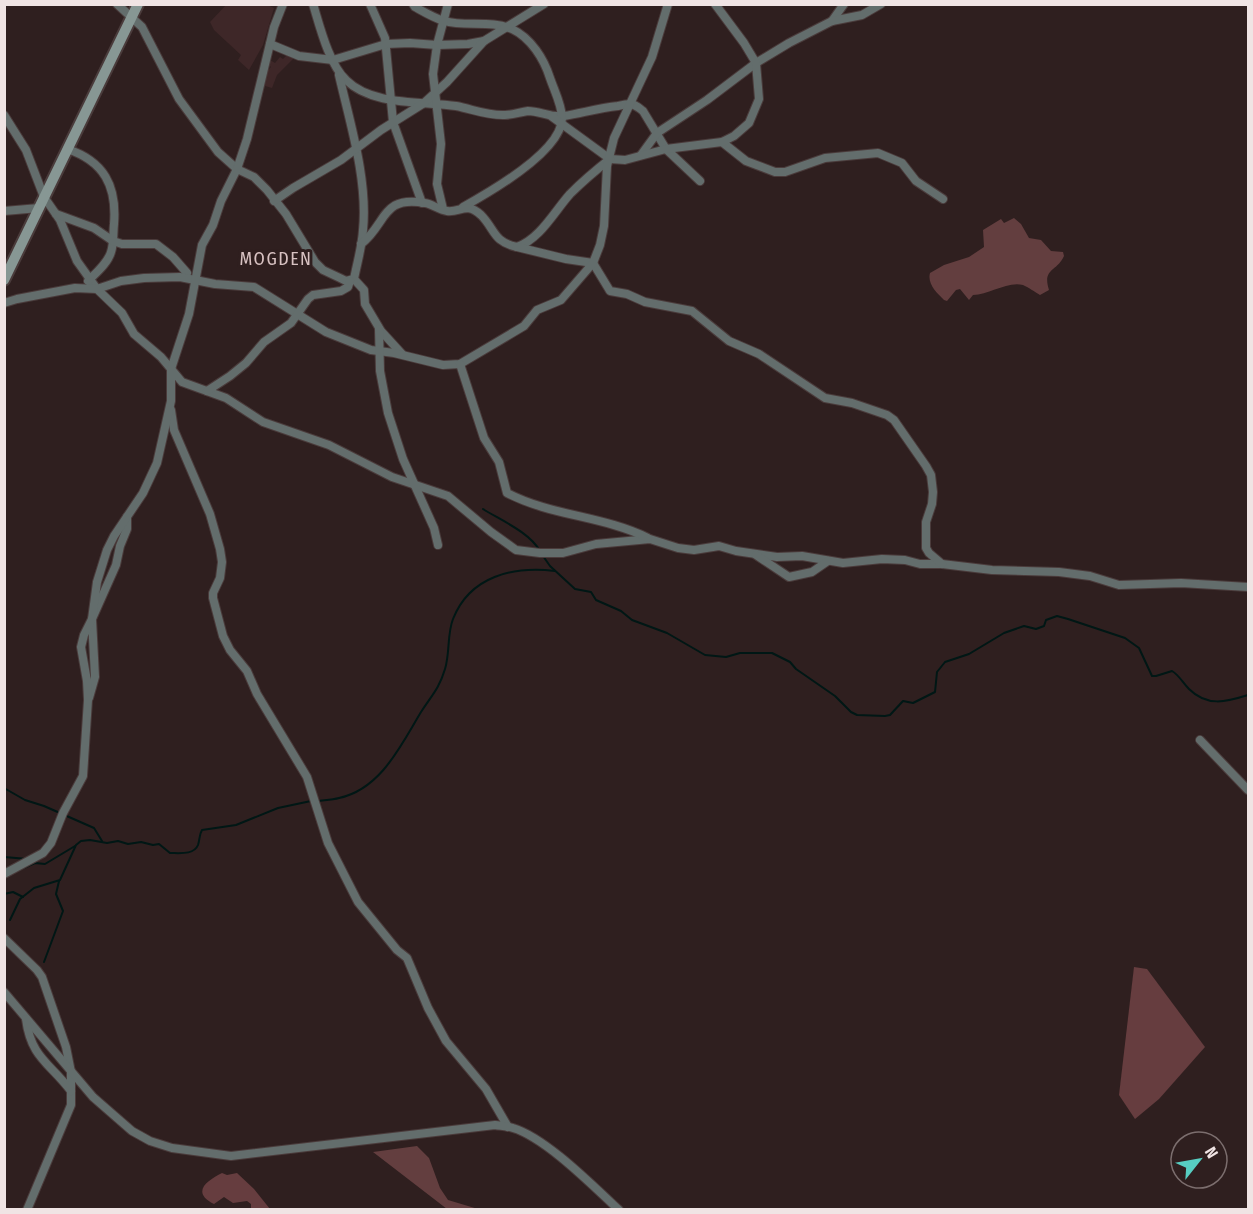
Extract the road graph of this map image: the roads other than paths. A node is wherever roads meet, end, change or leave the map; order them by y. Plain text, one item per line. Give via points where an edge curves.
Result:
1 (117, 4) edge
2 (138, 4) edge
3 (283, 4) edge
4 (313, 4) edge
5 (370, 4) edge
6 (413, 4) edge
7 (448, 4) edge
8 (544, 4) edge
9 (668, 4) edge
10 (715, 4) edge
11 (844, 4) edge
12 (881, 4) edge
13 (131, 19) junction
14 (444, 21) junction
15 (832, 21) junction
16 (505, 27) junction
17 (484, 40) junction
18 (270, 44) junction
19 (386, 44) junction
20 (437, 45) junction
21 (333, 60) junction
22 (756, 63) junction
23 (338, 70) junction
24 (435, 94) junction
25 (390, 100) junction
26 (424, 102) junction
27 (436, 103) junction
28 (631, 104) junction
29 (4, 115) edge
30 (562, 120) junction
31 (393, 122) junction
32 (657, 133) junction
33 (722, 142) junction
34 (67, 149) junction
35 (666, 149) junction
36 (356, 150) junction
37 (641, 155) junction
38 (610, 159) junction
39 (237, 169) junction
40 (700, 181) dead end
41 (44, 197) junction
42 (943, 199) dead end
43 (274, 201) junction
44 (422, 203) junction
45 (462, 207) junction
46 (39, 208) junction
47 (443, 210) junction
48 (4, 211) edge
49 (56, 214) junction
50 (113, 241) junction
51 (361, 244) junction
52 (517, 247) junction
53 (197, 263) junction
54 (593, 263) junction
55 (183, 275) junction
56 (90, 279) junction
57 (4, 280) edge
58 (352, 280) junction
59 (195, 281) junction
60 (79, 288) junction
61 (97, 289) junction
62 (4, 303) edge
63 (298, 315) junction
64 (379, 327) junction
65 (381, 351) junction
66 (403, 355) junction
67 (460, 364) junction
68 (171, 369) junction
69 (207, 391) junction
70 (171, 401) junction
71 (415, 484) junction
72 (127, 516) junction
73 (650, 538) junction
74 (438, 545) dead end
75 (755, 554) junction
76 (828, 561) junction
77 (942, 564) junction
78 (1248, 587) edge
79 (92, 619) junction
80 (88, 700) junction
81 (1200, 740) dead end
82 (1248, 790) edge
83 (4, 874) edge
84 (4, 938) edge
85 (4, 992) edge
86 (26, 1018) junction
87 (71, 1072) junction
88 (71, 1091) junction
89 (508, 1127) junction
90 (27, 1209) edge
91 (619, 1209) edge

1 - 13 street
2 - 13 street
3 - 18 street
4 - 21 street
5 - 19 street
6 - 14 street
7 - 14 street
8 - 16 street
9 - 28 street via 652,57
10 - 22 street
11 - 15 street
12 - 15 street via 862,15
13 - 34 street
13 - 39 street via 142,27 194,121
14 - 16 street
14 - 20 street
15 - 22 street
16 - 17 street
16 - 30 street via 524,37 540,56
17 - 20 street
17 - 24 street
18 - 21 street via 299,56
18 - 39 street
19 - 20 street
19 - 21 street
19 - 25 street
20 - 24 street
21 - 23 street
22 - 32 street
22 - 33 street via 758,105 743,130
23 - 25 street via 353,86
23 - 36 street
24 - 26 street
24 - 27 street
25 - 26 street
25 - 31 street
26 - 27 street
26 - 31 street
27 - 30 street via 491,115 540,112
27 - 47 street via 441,144 437,184
28 - 30 street via 604,107
28 - 32 street via 643,111
28 - 38 street via 614,138
29 - 41 street via 26,150
30 - 38 street
30 - 45 street via 544,153 504,184
31 - 36 street
31 - 44 street
32 - 35 street
32 - 37 street
33 - 35 street
33 - 42 street via 746,161 775,172 825,158 878,153 902,163 916,181
34 - 41 street
34 - 50 street via 93,161 104,172 113,195
35 - 37 street
35 - 40 street
36 - 43 street
36 - 51 street via 364,211
37 - 38 street
38 - 52 street via 570,195 532,239
38 - 54 street via 604,226
39 - 43 street via 254,177
39 - 53 street
41 - 46 street
41 - 49 street
43 - 58 street via 315,262 323,270
44 - 47 street
44 - 51 street via 388,209 373,234
45 - 47 street
45 - 52 street via 478,212 500,241
46 - 48 street
46 - 57 street
49 - 50 street via 94,228
49 - 56 street via 77,261
50 - 55 street via 156,244 173,258
50 - 56 street via 111,253
51 - 58 street
52 - 54 street
53 - 55 street
53 - 59 street
54 - 67 street via 561,300 537,310 524,326
54 - 77 street via 610,291 645,303 692,311 729,341 759,354 825,398 852,403 894,420 931,475 933,492 926,522 926,548
55 - 59 street
55 - 61 street via 121,281
56 - 60 street
56 - 61 street
58 - 63 street via 337,293 313,295
58 - 64 street via 364,290 365,304
59 - 63 street via 254,287
59 - 68 street
60 - 61 street
60 - 62 street
61 - 68 street via 122,314 134,334
63 - 65 street via 326,332
63 - 69 street via 264,342 246,363
64 - 65 street
64 - 66 street
65 - 66 street
65 - 71 street via 380,372 388,412
66 - 67 street via 443,365
67 - 73 street via 507,493
68 - 69 street via 182,382
68 - 70 street
69 - 71 street via 226,398 263,422 329,445 392,477
70 - 72 street via 157,463
70 - 89 street via 174,430 210,513 220,549 220,578 213,598 223,636 307,777 328,843 358,902 407,958 446,1041 486,1089
71 - 73 street via 448,496 516,550 563,553 596,544
71 - 74 street
72 - 79 street via 116,565
72 - 79 street via 107,550
73 - 75 street via 678,548 719,546
75 - 76 street
75 - 76 street via 789,577 812,572
76 - 77 street via 882,559
77 - 78 street via 1059,572 1119,585
79 - 80 street via 95,677
79 - 80 street via 81,647
80 - 83 street via 83,776 56,835 43,853
81 - 82 street
84 - 87 street via 42,977
85 - 86 street
86 - 87 street
86 - 88 street via 38,1056
87 - 88 street
87 - 89 street via 111,1115 150,1141 231,1156 495,1125
88 - 90 street via 71,1105
89 - 91 street via 532,1137

